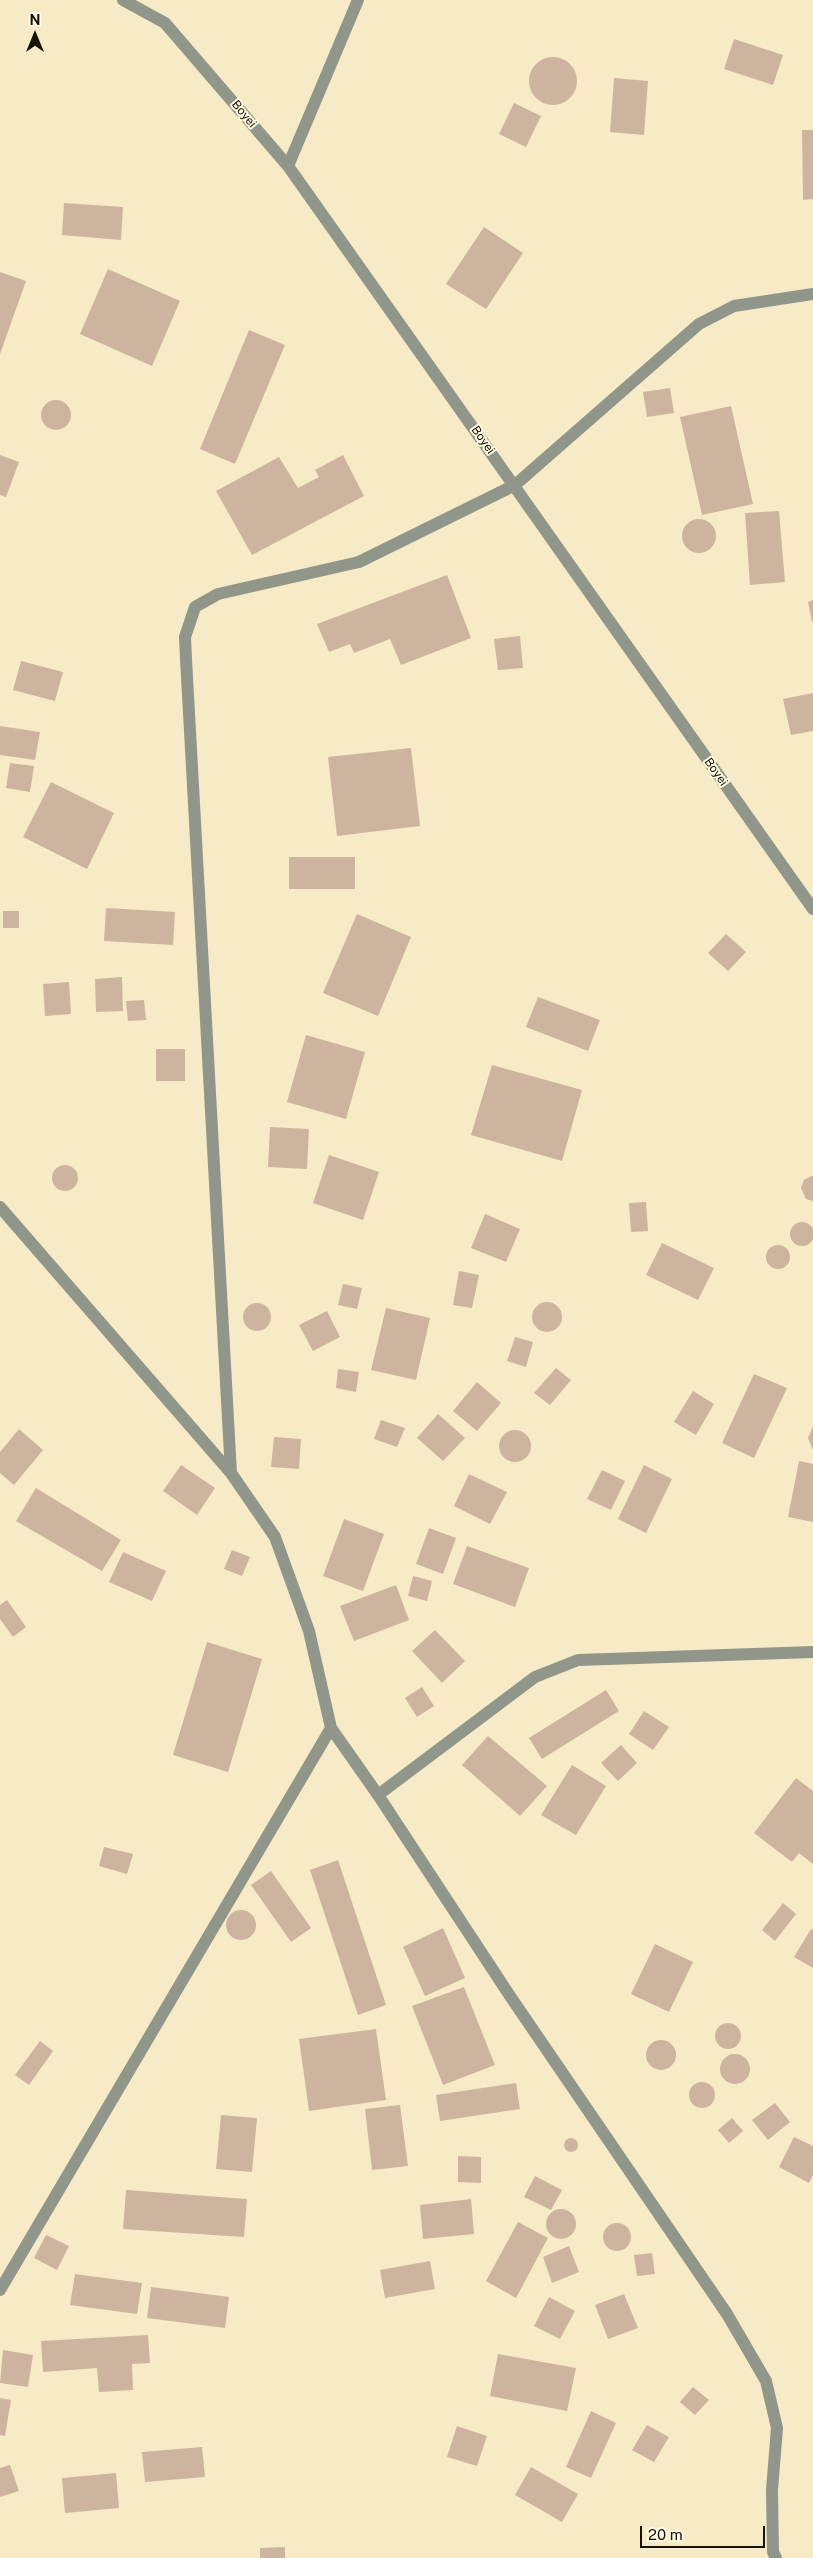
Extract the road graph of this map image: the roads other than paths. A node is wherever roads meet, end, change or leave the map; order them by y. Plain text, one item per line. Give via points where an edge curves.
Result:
1 (123, 0) edge
2 (358, 0) edge
3 (288, 166) junction
4 (813, 294) edge
5 (515, 485) junction
6 (813, 909) edge
7 (0, 1207) edge
8 (231, 1473) junction
9 (813, 1652) edge
10 (331, 1728) junction
11 (378, 1795) junction
12 (0, 2290) edge
13 (776, 2558) edge

1 - 3 street, Boyei via 165,23
2 - 3 street
3 - 5 street, Boyei
4 - 5 street via 734,306 699,324
5 - 6 street, Boyei
5 - 8 street via 359,562 218,594 196,607 185,637
7 - 8 street
8 - 10 street via 275,1537 309,1631
9 - 11 street via 578,1660 535,1678
10 - 11 street
10 - 12 street
11 - 13 street via 510,1996 727,2314 766,2381 777,2428 772,2490 773,2552

